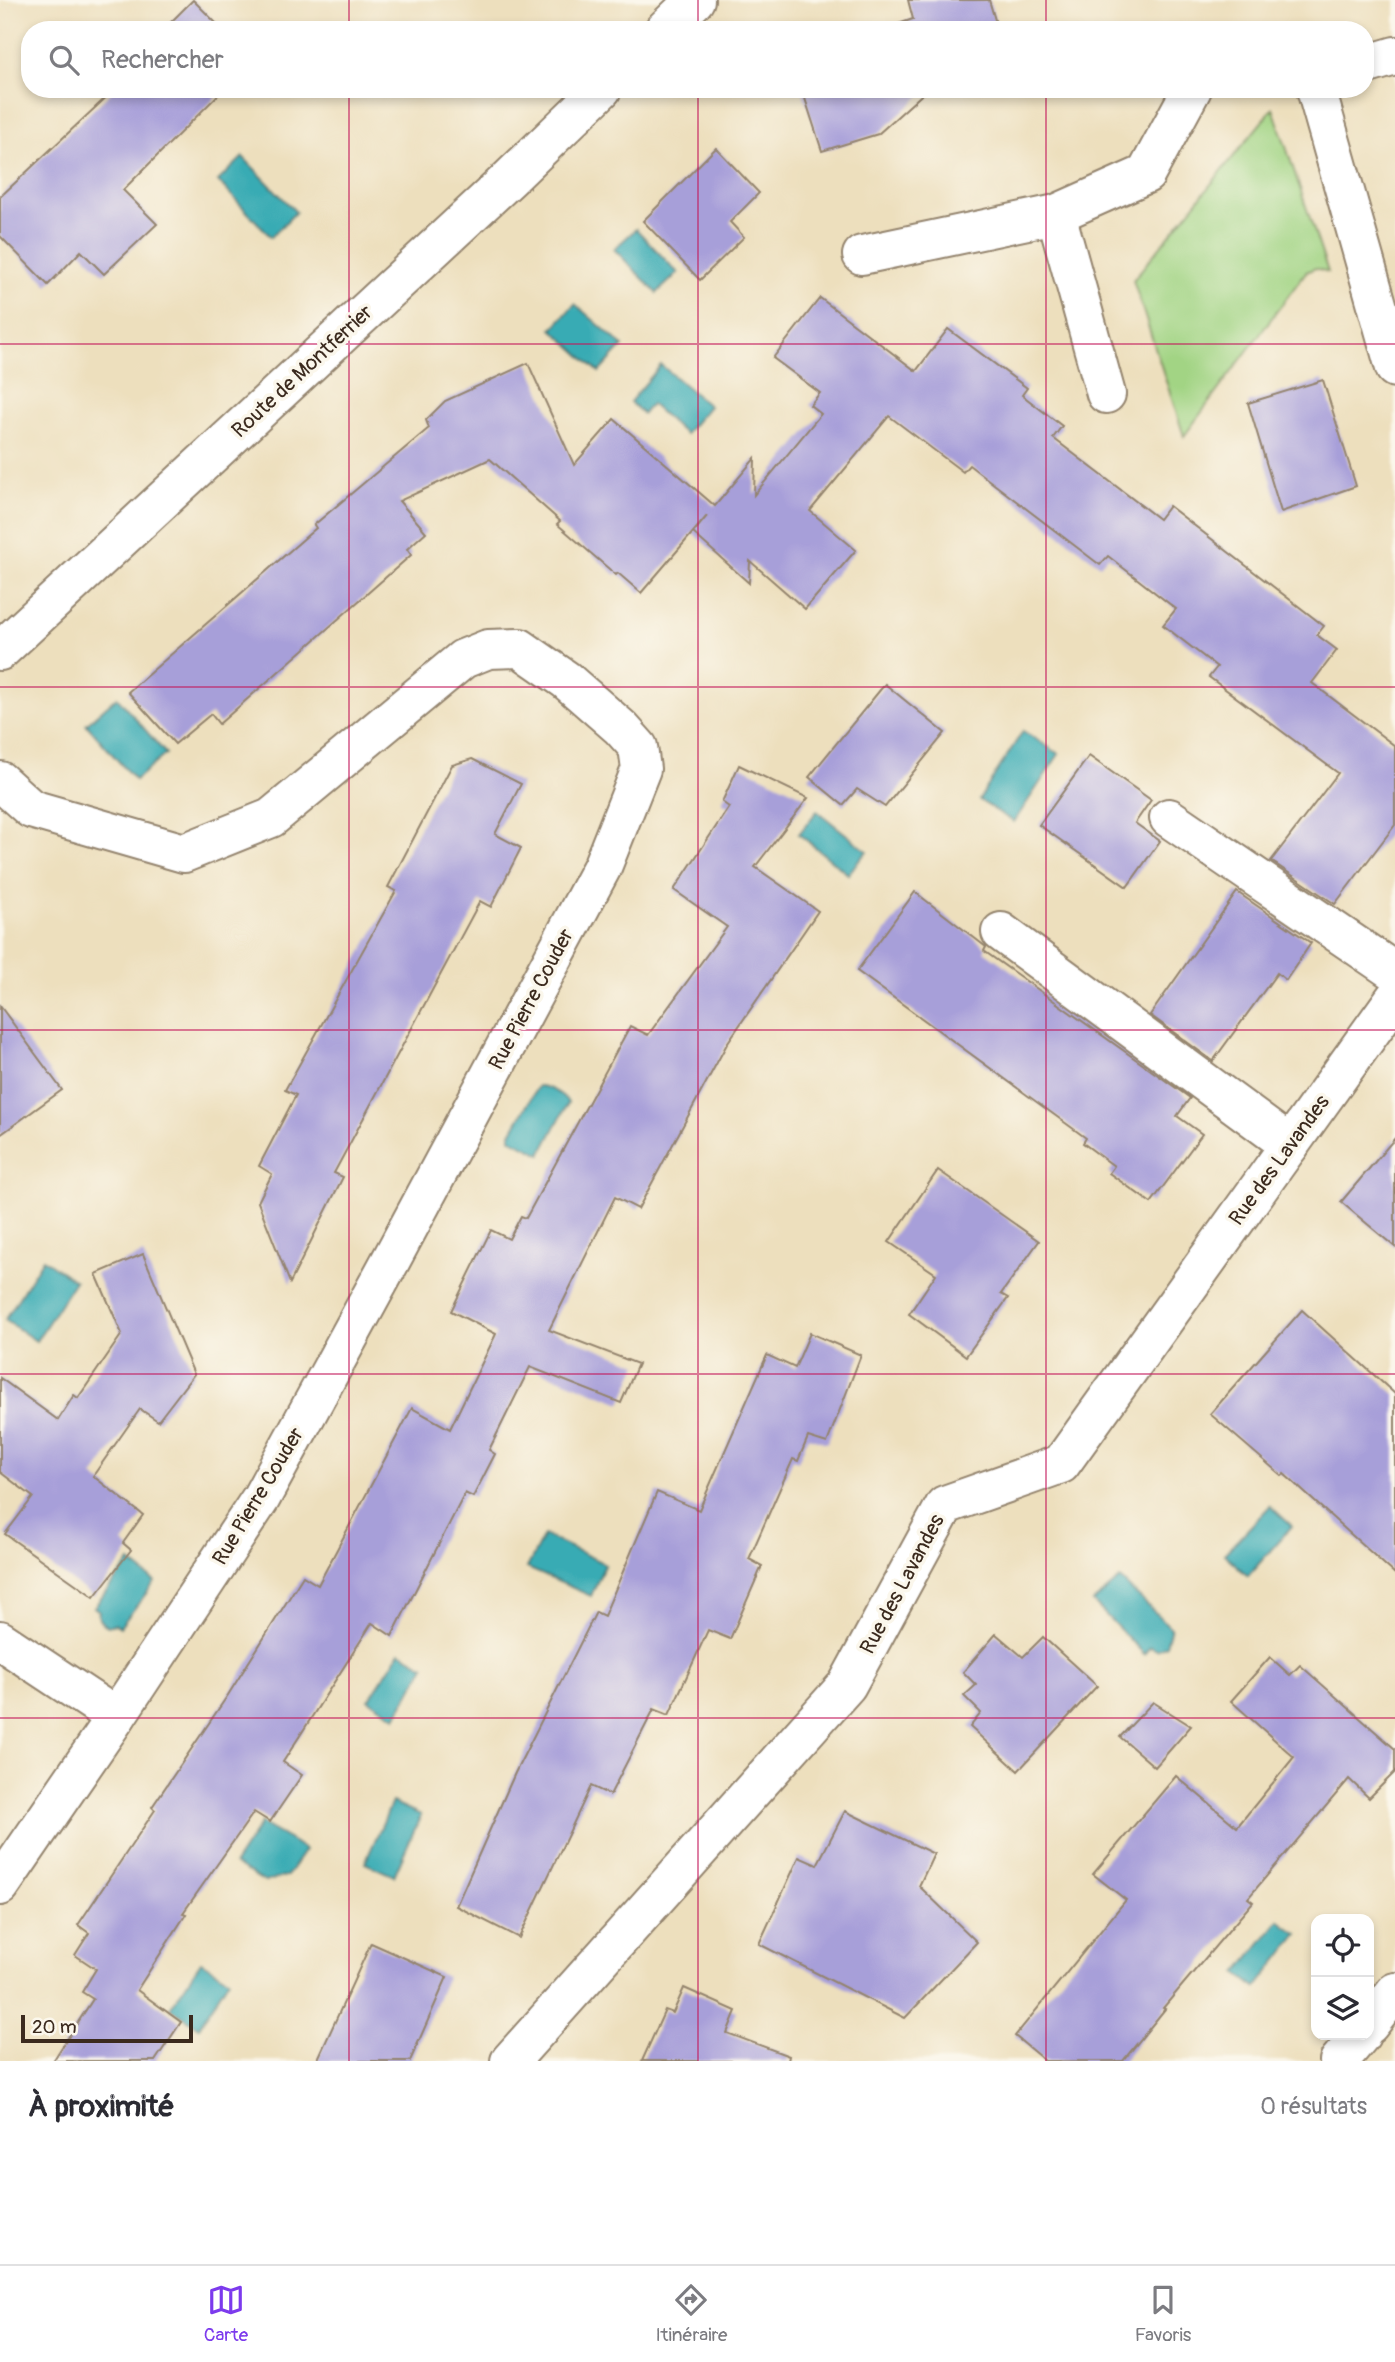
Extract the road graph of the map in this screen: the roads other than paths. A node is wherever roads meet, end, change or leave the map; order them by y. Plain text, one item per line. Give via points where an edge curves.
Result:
1 (695, 0) edge
2 (673, 21) edge
3 (1395, 56) edge
4 (1374, 62) edge
5 (593, 98) edge
6 (1187, 98) edge
7 (1319, 98) edge
8 (1056, 214) junction
9 (862, 254) dead end
10 (1395, 368) edge
11 (1106, 394) dead end
12 (0, 652) edge
13 (0, 781) edge
14 (1169, 818) dead end
15 (1000, 932) dead end
16 (1395, 972) edge
17 (1395, 998) edge
18 (1290, 1145) junction
19 (0, 1640) edge
20 (116, 1717) junction
21 (0, 1886) edge
22 (1395, 1992) edge
23 (1374, 2019) edge
24 (1357, 2040) edge
25 (510, 2061) edge
26 (1339, 2061) edge

1 - 2 street
3 - 4 street
5 - 12 street, Route de Montferrier
6 - 8 street via 1146,174
7 - 10 street
8 - 9 street
8 - 11 street
13 - 20 street, Rue Pierre Couder via 31,809 184,853 271,818 463,659 488,649 520,648 566,680 638,747 640,769 602,867 398,1248 261,1498
14 - 16 street
15 - 18 street
17 - 18 street, Rue des Lavandes
18 - 25 street, Rue des Lavandes via 1061,1464 945,1505 847,1685
19 - 20 street
20 - 21 street, Rue Pierre Couder
22 - 23 street
24 - 26 street

